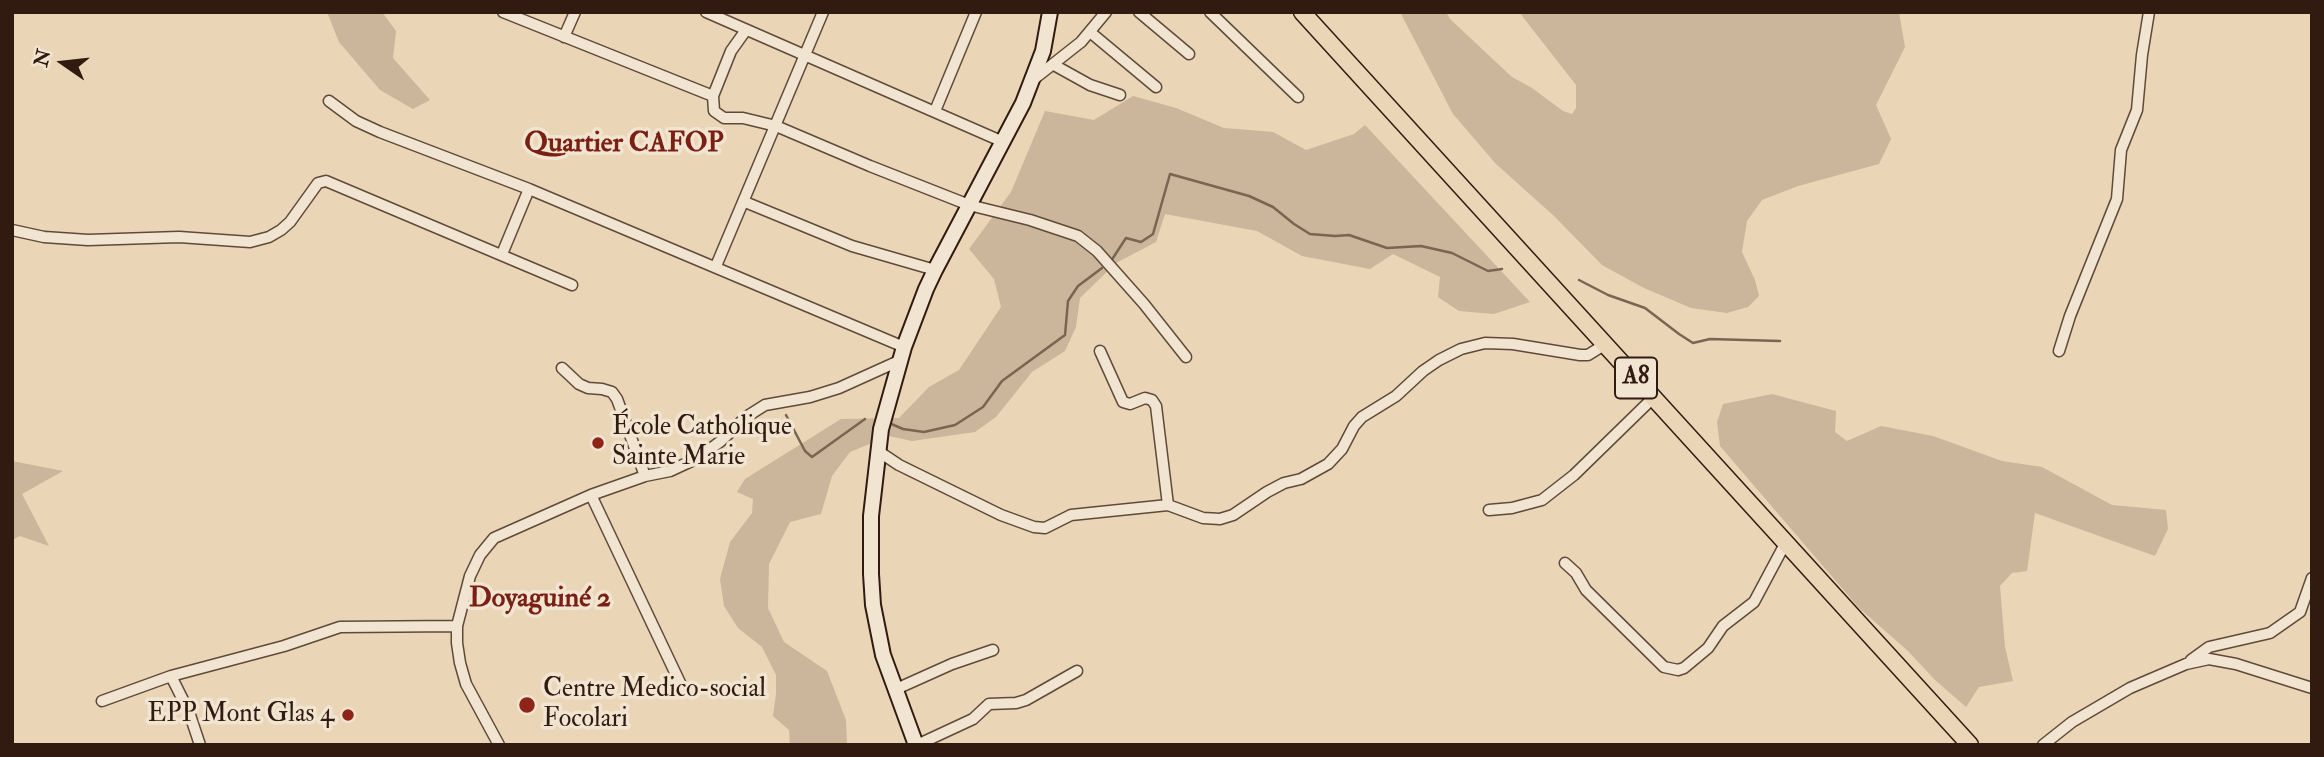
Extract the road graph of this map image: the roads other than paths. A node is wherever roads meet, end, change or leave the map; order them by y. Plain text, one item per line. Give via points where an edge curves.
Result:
1 (503, 12) edge
2 (575, 12) edge
3 (706, 12) edge
4 (823, 12) edge
5 (976, 12) edge
6 (1050, 12) edge
7 (1106, 12) edge
8 (1139, 12) edge
9 (1210, 12) edge
10 (1301, 12) edge
11 (2149, 12) edge
12 (746, 30) junction
13 (1090, 32) junction
14 (564, 37) junction
15 (1189, 54) dead end
16 (806, 55) junction
17 (1054, 65) junction
18 (1034, 79) junction
19 (1156, 87) dead end
20 (1120, 95) dead end
21 (713, 96) junction
22 (1298, 97) dead end
23 (328, 101) dead end
24 (935, 111) junction
25 (776, 125) junction
26 (1001, 141) junction
27 (529, 189) junction
28 (745, 202) junction
29 (969, 205) junction
30 (12, 230) edge
31 (502, 254) junction
32 (716, 266) junction
33 (935, 270) junction
34 (572, 285) dead end
35 (1604, 345) junction
36 (1100, 351) dead end
37 (2059, 351) dead end
38 (902, 354) junction
39 (1185, 357) dead end
40 (562, 368) dead end
41 (1654, 397) junction
42 (878, 451) junction
43 (645, 476) junction
44 (591, 495) junction
45 (1168, 505) junction
46 (1489, 510) dead end
47 (1786, 542) junction
48 (1565, 563) dead end
49 (2312, 578) edge
50 (457, 626) junction
51 (993, 650) dead end
52 (2186, 664) junction
53 (1077, 671) dead end
54 (172, 676) junction
55 (682, 687) dead end
56 (2312, 688) edge
57 (894, 690) junction
58 (103, 701) dead end
59 (200, 745) edge
60 (499, 745) edge
61 (916, 745) edge
62 (1970, 745) edge
63 (2043, 745) edge

1 - 14 street
2 - 14 street
3 - 12 street
4 - 16 street
5 - 24 street
6 - 18 street
7 - 13 street
8 - 15 street
9 - 22 street
10 - 35 main road, A8
11 - 37 street via 2137,110 2121,150 2116,199
12 - 16 street
12 - 21 street via 731,51
13 - 17 street
13 - 19 street
14 - 21 street
16 - 24 street
16 - 25 street
17 - 18 street
17 - 20 street
18 - 26 street
21 - 25 street via 713,111 724,118
23 - 27 street via 380,132
24 - 26 street
25 - 28 street
25 - 29 street
26 - 29 street
27 - 31 street
27 - 32 street
28 - 32 street
28 - 33 street via 852,246
29 - 33 street
29 - 39 street via 1078,236 1144,304
30 - 31 street via 88,240 179,237 250,242 281,230 318,183 326,181
31 - 34 street
32 - 38 street
33 - 38 street
35 - 41 main road, A8
35 - 45 street via 1588,355 1513,344 1485,343 1461,349 1423,370 1396,396 1362,417 1342,449 1316,472 1284,482 1220,519
36 - 45 street via 1123,402 1145,398 1156,406
38 - 42 street
38 - 43 street via 839,388 765,405 698,458
40 - 43 street via 579,384 612,392
41 - 46 street via 1542,500
41 - 47 main road, A8
42 - 45 street via 1001,515 1034,527 1045,528 1071,515
42 - 57 street via 871,574 877,632
43 - 44 street
44 - 50 street via 494,538 470,576
44 - 55 street
47 - 48 street via 1754,602 1723,626 1708,648 1678,670 1664,667
47 - 62 main road, A8
49 - 52 street via 2300,612 2270,633 2209,647
50 - 54 street via 340,626
50 - 60 street via 466,684
51 - 57 street
52 - 56 street via 2209,659 2236,664
52 - 63 street via 2130,688
53 - 61 street via 1026,700 989,704 973,719
54 - 58 street
54 - 59 street
57 - 61 street

